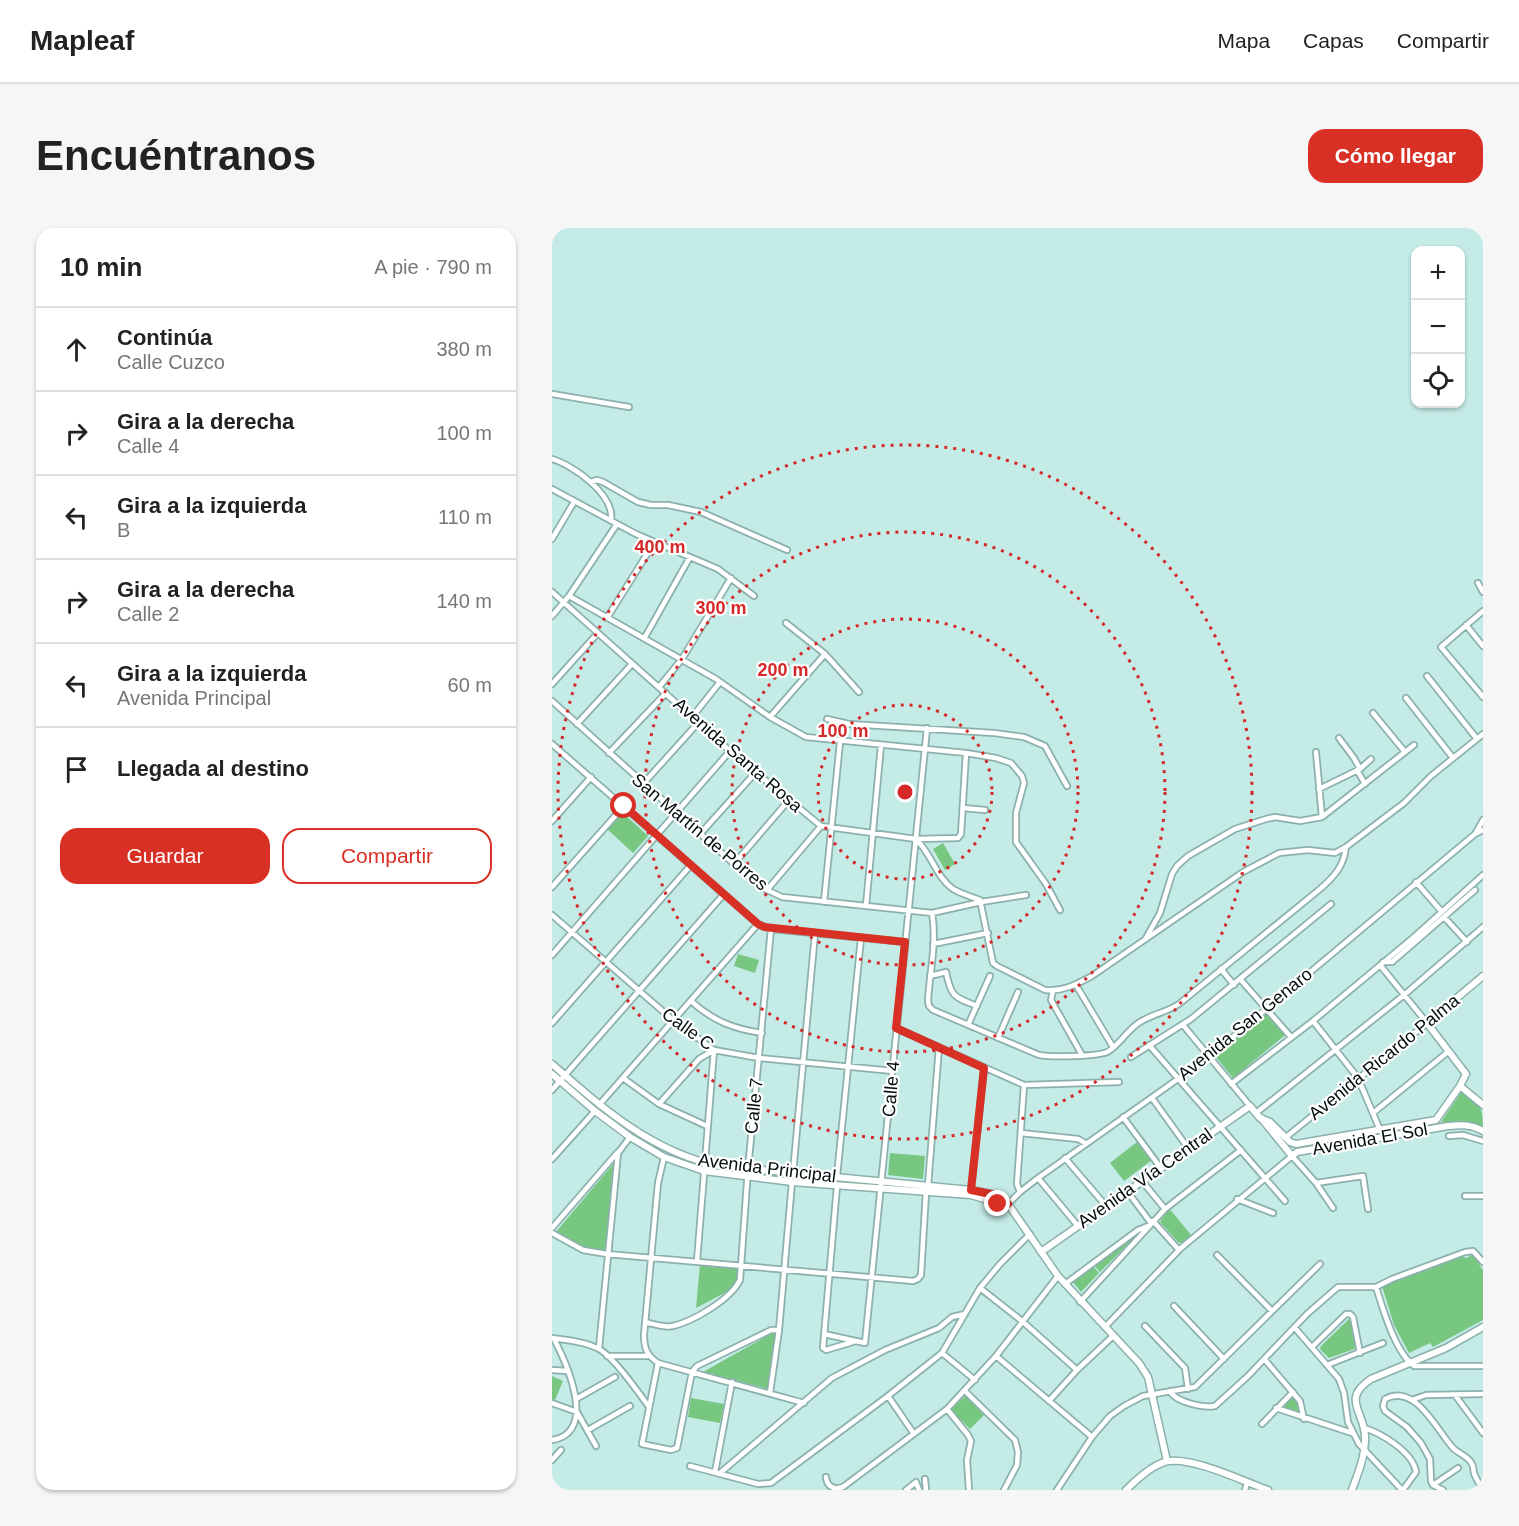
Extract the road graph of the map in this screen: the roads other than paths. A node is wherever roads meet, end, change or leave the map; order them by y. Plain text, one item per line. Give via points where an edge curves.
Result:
1 (552, 394) edge
2 (629, 408) dead end
3 (552, 459) edge
4 (591, 482) junction
5 (552, 489) edge
6 (574, 502) junction
7 (611, 520) junction
8 (617, 524) junction
9 (552, 539) edge
10 (787, 550) dead end
11 (649, 551) dead end
12 (690, 557) junction
13 (731, 578) junction
14 (1478, 583) dead end
15 (552, 592) edge
16 (1483, 592) edge
17 (569, 596) junction
18 (754, 596) dead end
19 (564, 602) junction
20 (1483, 611) edge
21 (552, 616) edge
22 (607, 618) junction
23 (786, 623) dead end
24 (1466, 625) junction
25 (597, 634) junction
26 (645, 637) junction
27 (1483, 646) edge
28 (825, 654) junction
29 (682, 659) junction
30 (632, 664) junction
31 (1427, 676) dead end
32 (720, 682) junction
33 (552, 684) edge
34 (659, 687) junction
35 (859, 692) dead end
36 (666, 693) junction
37 (1483, 697) edge
38 (1406, 698) dead end
39 (552, 701) edge
40 (1373, 713) dead end
41 (693, 717) junction
42 (770, 717) junction
43 (827, 719) dead end
44 (698, 723) junction
45 (577, 724) junction
46 (927, 728) junction
47 (1483, 735) edge
48 (1340, 738) dead end
49 (1477, 739) junction
50 (840, 742) junction
51 (552, 744) edge
52 (881, 745) junction
53 (1414, 745) dead end
54 (557, 748) junction
55 (924, 749) junction
56 (730, 751) junction
57 (1316, 752) dead end
58 (1405, 752) junction
59 (609, 753) junction
60 (966, 753) junction
61 (552, 754) edge
62 (1453, 758) junction
63 (1371, 759) dead end
64 (1359, 769) junction
65 (756, 772) junction
66 (591, 777) junction
67 (643, 784) junction
68 (1365, 784) junction
69 (1067, 786) dead end
70 (1319, 789) junction
71 (789, 800) junction
72 (624, 806) junction
73 (963, 808) junction
74 (985, 810) dead end
75 (677, 813) junction
76 (1322, 817) junction
77 (1483, 820) edge
78 (552, 821) edge
79 (822, 826) junction
80 (830, 828) junction
81 (1483, 830) edge
82 (701, 833) junction
83 (873, 834) junction
84 (1475, 834) junction
85 (657, 835) junction
86 (916, 839) junction
87 (1346, 847) junction
88 (734, 864) junction
89 (691, 865) junction
90 (1483, 875) edge
91 (1416, 882) junction
92 (552, 887) edge
93 (767, 890) junction
94 (1475, 890) dead end
95 (724, 894) junction
96 (1026, 895) dead end
97 (824, 902) junction
98 (981, 902) junction
99 (1331, 904) dead end
100 (866, 906) junction
101 (908, 910) junction
102 (1060, 910) dead end
103 (1442, 912) junction
104 (932, 913) junction
105 (552, 915) edge
106 (1445, 918) junction
107 (758, 924) junction
108 (1483, 927) edge
109 (771, 929) junction
110 (572, 932) junction
111 (815, 933) junction
112 (988, 933) junction
113 (861, 938) junction
114 (905, 942) junction
115 (1144, 942) junction
116 (1467, 942) junction
117 (933, 944) junction
118 (552, 955) edge
119 (606, 962) junction
120 (1382, 963) junction
121 (1221, 969) junction
122 (930, 976) junction
123 (990, 976) dead end
124 (1483, 976) edge
125 (1240, 979) junction
126 (1077, 985) junction
127 (1234, 985) junction
128 (1053, 991) junction
129 (640, 992) junction
130 (1018, 992) dead end
131 (1404, 995) junction
132 (692, 1001) junction
133 (977, 1006) junction
134 (1265, 1008) junction
135 (674, 1021) junction
136 (1313, 1021) junction
137 (552, 1023) edge
138 (1427, 1023) junction
139 (968, 1025) junction
140 (1183, 1025) junction
141 (896, 1028) junction
142 (762, 1033) junction
143 (1291, 1037) junction
144 (998, 1038) junction
145 (1149, 1045) junction
146 (939, 1047) junction
147 (1113, 1047) junction
148 (714, 1050) junction
149 (1336, 1050) junction
150 (1449, 1051) junction
151 (1082, 1055) junction
152 (1131, 1057) dead end
153 (1209, 1057) junction
154 (759, 1058) junction
155 (803, 1062) junction
156 (552, 1064) edge
157 (848, 1066) junction
158 (984, 1068) junction
159 (893, 1071) junction
160 (552, 1074) edge
161 (563, 1078) junction
162 (623, 1078) junction
163 (1358, 1078) junction
164 (1179, 1079) junction
165 (1119, 1082) dead end
166 (1231, 1084) junction
167 (1024, 1085) junction
168 (1460, 1086) junction
169 (552, 1090) edge
170 (1152, 1098) junction
171 (658, 1104) junction
172 (1483, 1105) edge
173 (1250, 1106) junction
174 (597, 1108) junction
175 (1373, 1113) junction
176 (1258, 1115) junction
177 (1123, 1117) junction
178 (707, 1126) junction
179 (1219, 1126) junction
180 (1380, 1130) junction
181 (1483, 1131) edge
182 (1021, 1133) junction
183 (1449, 1136) dead end
184 (630, 1137) junction
185 (1285, 1138) junction
186 (1483, 1141) edge
187 (1085, 1143) junction
188 (1188, 1148) junction
189 (1241, 1150) junction
190 (618, 1153) junction
191 (1292, 1156) junction
192 (664, 1157) junction
193 (1065, 1158) junction
194 (552, 1159) edge
195 (704, 1163) junction
196 (1160, 1167) junction
197 (748, 1169) junction
198 (704, 1171) junction
199 (793, 1173) junction
200 (837, 1176) junction
201 (747, 1177) junction
202 (1264, 1177) junction
203 (1038, 1178) junction
204 (1142, 1180) junction
205 (882, 1181) junction
206 (792, 1182) junction
207 (1316, 1183) junction
208 (837, 1186) junction
209 (882, 1189) junction
210 (927, 1189) junction
211 (971, 1190) junction
212 (1127, 1191) junction
213 (1020, 1192) junction
214 (1465, 1196) dead end
215 (1483, 1196) edge
216 (1238, 1199) junction
217 (1285, 1201) dead end
218 (1008, 1204) junction
219 (1106, 1206) junction
220 (1333, 1208) dead end
221 (1165, 1209) junction
222 (1368, 1209) dead end
223 (1273, 1213) dead end
224 (1150, 1223) junction
225 (1078, 1226) junction
226 (552, 1228) edge
227 (552, 1233) edge
228 (1030, 1234) junction
229 (1179, 1250) junction
230 (1041, 1252) junction
231 (607, 1254) junction
232 (1217, 1255) dead end
233 (652, 1258) junction
234 (697, 1262) junction
235 (1483, 1262) edge
236 (1320, 1263) dead end
237 (740, 1265) junction
238 (784, 1269) junction
239 (830, 1273) junction
240 (1058, 1276) junction
241 (873, 1278) junction
242 (1065, 1284) junction
243 (1376, 1287) junction
244 (980, 1288) junction
245 (1080, 1302) junction
246 (1174, 1306) dead end
247 (1272, 1311) junction
248 (965, 1314) junction
249 (1022, 1321) junction
250 (645, 1322) junction
251 (1145, 1326) dead end
252 (1104, 1327) junction
253 (1483, 1327) edge
254 (1295, 1328) junction
255 (779, 1330) junction
256 (824, 1335) junction
257 (1113, 1336) junction
258 (553, 1338) edge
259 (858, 1341) junction
260 (1383, 1344) dead end
261 (1312, 1347) junction
262 (599, 1348) junction
263 (942, 1353) junction
264 (1360, 1353) junction
265 (607, 1356) junction
266 (648, 1356) junction
267 (996, 1356) junction
268 (1224, 1359) junction
269 (1264, 1360) junction
270 (658, 1363) junction
271 (1409, 1363) junction
272 (1327, 1365) junction
273 (1483, 1366) edge
274 (552, 1370) edge
275 (1077, 1370) junction
276 (567, 1371) junction
277 (692, 1372) junction
278 (615, 1377) dead end
279 (975, 1380) junction
280 (732, 1382) junction
281 (1188, 1389) junction
282 (965, 1391) junction
283 (1170, 1391) junction
284 (1293, 1392) junction
285 (770, 1393) junction
286 (1152, 1393) junction
287 (1483, 1394) edge
288 (1455, 1395) junction
289 (888, 1396) junction
290 (576, 1399) junction
291 (1412, 1400) junction
292 (1049, 1401) junction
293 (552, 1403) edge
294 (804, 1403) junction
295 (630, 1406) dead end
296 (650, 1407) junction
297 (1276, 1408) junction
298 (947, 1409) junction
299 (577, 1412) junction
300 (1304, 1419) junction
301 (1262, 1424) dead end
302 (1364, 1428) junction
303 (588, 1430) junction
304 (1483, 1432) edge
305 (1352, 1433) junction
306 (914, 1434) junction
307 (1092, 1437) junction
308 (552, 1440) edge
309 (596, 1446) dead end
310 (561, 1450) dead end
311 (1364, 1451) junction
312 (552, 1460) edge
313 (1167, 1461) junction
314 (690, 1466) dead end
315 (1458, 1468) dead end
316 (717, 1472) junction
317 (826, 1477) dead end
318 (925, 1479) dead end
319 (1247, 1483) junction
320 (1433, 1485) junction
321 (906, 1490) edge
322 (919, 1490) edge
323 (926, 1490) edge
324 (969, 1490) edge
325 (1004, 1490) edge
326 (1057, 1490) edge
327 (1126, 1490) edge
328 (1245, 1490) edge
329 (1268, 1490) edge
330 (1352, 1490) edge
331 (1403, 1490) edge
332 (1443, 1490) edge
333 (1483, 1490) edge

1 - 2 street
3 - 4 street
4 - 7 street via 610,508
4 - 10 street via 603,482 638,502 701,512
5 - 6 street
6 - 7 street
6 - 9 street
7 - 8 street
8 - 12 street
8 - 17 street
11 - 22 street
12 - 13 street
12 - 26 street
13 - 18 street
13 - 29 street
14 - 16 street
15 - 19 street, Avenida Santa Rosa
17 - 19 street
17 - 22 street
19 - 21 street
19 - 25 street, Avenida Santa Rosa
20 - 24 street
22 - 26 street
23 - 28 street
24 - 27 street
24 - 37 street via 1442,647
25 - 30 street, Avenida Santa Rosa
25 - 33 street
26 - 29 street
28 - 35 street
28 - 42 street
29 - 32 street
29 - 34 street
30 - 34 street, Avenida Santa Rosa
30 - 45 street
31 - 49 street
32 - 41 street
32 - 42 street
34 - 36 street, Avenida Santa Rosa
36 - 41 street, Avenida Santa Rosa
36 - 59 street
38 - 62 street
39 - 45 street, San Martín de Porres
40 - 58 street
41 - 44 street, Avenida Santa Rosa
42 - 50 street via 806,737
43 - 46 street via 849,724
44 - 56 street, Avenida Santa Rosa
44 - 67 street
45 - 59 street, San Martín de Porres
46 - 55 street, Calle 4
46 - 69 street via 1024,737 1043,744
47 - 49 street
48 - 64 street
49 - 62 street
50 - 52 street
50 - 80 street
51 - 54 street
52 - 55 street
52 - 83 street
53 - 58 street
54 - 61 street
54 - 66 street
55 - 60 street
55 - 86 street, Calle 4
56 - 65 street, Avenida Santa Rosa
56 - 75 street
57 - 70 street
58 - 68 street
59 - 67 street, San Martín de Porres
60 - 73 street
60 - 102 street via 1004,760 1022,776 1016,842
62 - 87 street via 1404,803
63 - 64 street
64 - 68 street
64 - 70 street
65 - 71 street, Avenida Santa Rosa
65 - 82 street
66 - 72 street
66 - 78 street
67 - 75 street, San Martín de Porres
68 - 76 street
70 - 76 street
71 - 79 street, Avenida Santa Rosa
71 - 88 street
72 - 85 street
72 - 92 street
73 - 74 street
73 - 86 street, Avenida Santa Rosa via 958,838
75 - 82 street, San Martín de Porres
75 - 85 street
76 - 115 street via 1300,821 1266,819 1236,829 1188,856 1172,874 1160,913
77 - 84 street
79 - 80 street, Avenida Santa Rosa
79 - 93 street
80 - 83 street, Avenida Santa Rosa
80 - 97 street
81 - 84 street
82 - 88 street, San Martín de Porres
83 - 86 street, Avenida Santa Rosa
83 - 100 street
84 - 91 street, Avenida San Genaro
85 - 89 street
85 - 110 street
86 - 98 street via 945,881
86 - 101 street, Calle 4
87 - 115 street via 1335,853 1279,853
87 - 121 street via 1343,862 1328,882
88 - 93 street, San Martín de Porres
89 - 95 street
89 - 119 street
90 - 103 street
91 - 103 street
91 - 134 street, Avenida San Genaro
93 - 97 street, San Martín de Porres via 782,897
94 - 106 street
95 - 107 street
95 - 129 street
96 - 98 street, San Martín de Porres
97 - 100 street, San Martín de Porres
98 - 104 street, San Martín de Porres
98 - 112 street
99 - 125 street
100 - 101 street, San Martín de Porres
101 - 104 street, San Martín de Porres
101 - 114 street, Calle 4
103 - 120 street
104 - 117 street
105 - 110 street, Calle C
106 - 116 street
106 - 120 street via 1392,962
107 - 109 street
107 - 132 street
108 - 116 street
109 - 111 street
109 - 142 street, Calle 7
110 - 118 street
110 - 119 street, Calle C
111 - 113 street
111 - 155 street
112 - 117 street
112 - 128 street via 997,966
113 - 114 street
113 - 157 street
114 - 141 street, Calle 4
115 - 126 street
116 - 131 street
117 - 122 street
119 - 129 street, Calle C
119 - 137 street
120 - 131 street
120 - 136 street
121 - 127 street
121 - 147 street via 1170,1010 1140,1022
122 - 133 street via 946,972 954,997
122 - 139 street via 929,1006
123 - 133 street
124 - 138 street, Avenida Ricardo Palma
125 - 127 street
125 - 134 street
126 - 128 street
126 - 147 street
127 - 140 street
128 - 151 street via 1051,1000
129 - 135 street, Calle C
129 - 161 street
130 - 144 street
131 - 138 street
131 - 149 street
132 - 135 street
132 - 142 street via 730,1027
133 - 139 street
134 - 143 street
134 - 153 street, Avenida San Genaro
135 - 148 street, Calle C
135 - 162 street
136 - 143 street
136 - 149 street
138 - 150 street
138 - 163 street, Avenida Ricardo Palma
139 - 144 street
140 - 145 street
140 - 153 street
141 - 146 street
141 - 159 street, Calle 4
142 - 154 street, Calle 7
143 - 166 street
144 - 151 street via 1039,1055
145 - 152 street
145 - 164 street
146 - 158 street
146 - 210 street
147 - 151 street via 1104,1054
148 - 154 street, Calle C
148 - 171 street via 699,1059
148 - 178 street
149 - 163 street
149 - 176 street
150 - 168 street via 1466,1074
150 - 175 street
153 - 164 street, Avenida San Genaro
153 - 166 street
154 - 155 street, Calle C
154 - 197 street, Calle 7
155 - 157 street, Calle C
155 - 199 street
156 - 161 street, Avenida Principal
157 - 159 street, Calle C
157 - 200 street
158 - 167 street
158 - 211 street
159 - 205 street, Calle 4
160 - 161 street, Avenida Principal
161 - 169 street
161 - 174 street, Avenida Principal
162 - 171 street
162 - 174 street
163 - 175 street
163 - 185 street, Avenida Ricardo Palma
164 - 170 street, Avenida San Genaro
164 - 179 street
165 - 167 street
166 - 173 street
167 - 182 street
168 - 172 street
168 - 180 street via 1436,1120
170 - 177 street, Avenida San Genaro
170 - 188 street
171 - 178 street
173 - 176 street
173 - 179 street, Avenida Vía Central
174 - 184 street, Avenida Principal
174 - 194 street
174 - 195 street, Avenida Principal via 664,1148
175 - 180 street
176 - 185 street
176 - 191 street
177 - 187 street, Avenida San Genaro
177 - 196 street
178 - 195 street
179 - 188 street, Avenida Vía Central
179 - 189 street
180 - 185 street via 1296,1144
181 - 191 street, Avenida El Sol via 1464,1124 1448,1126
182 - 187 street
182 - 213 street via 1017,1184
183 - 186 street via 1463,1135
184 - 190 street
184 - 192 street, Avenida Principal
187 - 193 street, Avenida San Genaro
188 - 196 street, Avenida Vía Central
189 - 202 street
189 - 221 street
190 - 226 street
190 - 231 street
191 - 202 street, Avenida El Sol
191 - 207 street
192 - 198 street, Avenida Principal
192 - 233 street
193 - 203 street, Avenida San Genaro
193 - 219 street
195 - 197 street, Avenida Principal
195 - 198 street
196 - 204 street, Avenida Vía Central
197 - 199 street, Avenida Principal
197 - 201 street, Calle 7
198 - 201 street, Avenida Principal
198 - 234 street
199 - 200 street, Avenida Principal
200 - 205 street, Avenida Principal
201 - 206 street, Avenida Principal
201 - 237 street, Calle 7
202 - 216 street, Avenida El Sol
202 - 217 street
203 - 213 street, Avenida San Genaro
203 - 225 street
204 - 212 street, Avenida Vía Central
204 - 221 street
205 - 209 street, Calle 4
205 - 210 street, Avenida Principal
206 - 208 street, Avenida Principal
206 - 238 street
207 - 220 street
207 - 222 street via 1363,1176
208 - 209 street, Avenida Principal
208 - 239 street
209 - 210 street, Avenida Principal
209 - 241 street, Calle 4
210 - 211 street, Avenida Principal
210 - 218 street, Avenida Principal
210 - 241 street via 918,1280
211 - 218 street, Avenida Principal via 1001,1196
212 - 219 street, Avenida Vía Central
212 - 224 street
213 - 218 street, Avenida San Genaro
214 - 215 street
216 - 223 street
216 - 229 street, Avenida El Sol
218 - 228 street, Avenida Principal
219 - 225 street, Avenida Vía Central
221 - 224 street
224 - 229 street
224 - 242 street
224 - 245 street
225 - 230 street, Avenida Vía Central
227 - 231 street via 583,1250
228 - 230 street, Avenida Principal
228 - 244 street
229 - 252 street, Avenida El Sol
230 - 240 street, Avenida Principal
231 - 233 street
231 - 262 street
232 - 247 street
233 - 234 street
233 - 250 street
234 - 237 street
235 - 243 street via 1473,1251 1465,1252
236 - 247 street
237 - 238 street
237 - 250 street, Calle 7 via 740,1280 735,1289 696,1317 673,1326
238 - 239 street
238 - 255 street
239 - 241 street
239 - 256 street
240 - 242 street, Avenida Principal
240 - 249 street
241 - 259 street, Calle 4 via 866,1343
242 - 245 street, Avenida Principal
243 - 254 street via 1334,1288
243 - 271 street
244 - 248 street
244 - 249 street
245 - 252 street, Avenida Principal
246 - 268 street
247 - 268 street
248 - 263 street
248 - 294 street via 832,1378
249 - 267 street
249 - 275 street
250 - 266 street via 644,1347
251 - 281 street via 1185,1368
252 - 257 street, Avenida Principal
253 - 271 street
254 - 261 street
254 - 269 street
255 - 277 street via 771,1330
255 - 285 street
256 - 259 street
256 - 259 street via 826,1350
257 - 275 street
257 - 286 street, Avenida Principal via 1139,1363
258 - 262 street
258 - 276 street
260 - 264 street
261 - 264 street via 1350,1314
261 - 272 street
262 - 265 street
263 - 279 street
263 - 289 street
264 - 272 street
265 - 266 street
265 - 296 street
266 - 270 street
267 - 279 street
267 - 292 street
268 - 281 street
269 - 283 street via 1215,1406 1177,1398
269 - 284 street
270 - 277 street
270 - 296 street
271 - 273 street via 1420,1367
271 - 302 street via 1371,1379 1356,1393 1356,1410
272 - 305 street via 1342,1386
274 - 276 street
275 - 292 street
276 - 290 street
277 - 280 street
277 - 296 street via 675,1449 642,1444
278 - 290 street
279 - 282 street
280 - 285 street
280 - 316 street
281 - 283 street
282 - 298 street
282 - 325 street via 1015,1440 1017,1465
283 - 286 street
284 - 297 street
284 - 300 street via 1300,1401
285 - 294 street
286 - 307 street via 1110,1416
286 - 313 street, Avenida Principal
287 - 288 street
288 - 291 street via 1426,1395
288 - 304 street
289 - 306 street
289 - 316 street via 771,1483 758,1484
290 - 299 street
291 - 320 street via 1389,1396 1383,1406 1421,1443 1430,1460
291 - 333 street via 1472,1464
292 - 307 street
293 - 299 street
294 - 316 street
295 - 303 street
297 - 300 street
297 - 301 street
298 - 306 street
298 - 324 street via 971,1442 967,1460
299 - 303 street
299 - 308 street via 565,1436
300 - 305 street
302 - 311 street
302 - 331 street via 1390,1439 1414,1466 1416,1472
303 - 309 street
305 - 311 street
306 - 317 street via 839,1489 831,1488
307 - 326 street
310 - 312 street
311 - 330 street
311 - 331 street
313 - 319 street via 1210,1468
313 - 327 street
314 - 316 street
315 - 320 street
318 - 323 street
319 - 328 street
319 - 329 street
320 - 332 street
321 - 322 street via 916,1482

